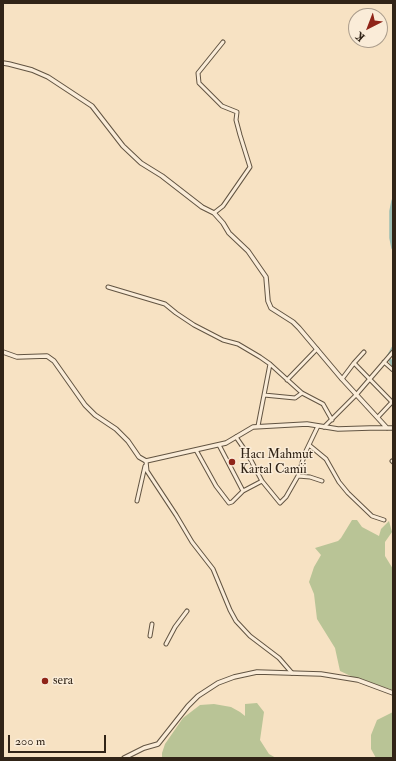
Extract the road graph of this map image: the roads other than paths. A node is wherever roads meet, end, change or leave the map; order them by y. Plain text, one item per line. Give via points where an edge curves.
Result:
1 (223, 42) dead end
2 (3, 63) edge
3 (214, 213) junction
4 (108, 287) dead end
5 (317, 349) junction
6 (3, 352) edge
7 (364, 352) dead end
8 (393, 352) edge
9 (384, 362) junction
10 (354, 363) junction
11 (270, 364) junction
12 (393, 370) edge
13 (342, 379) junction
14 (370, 379) junction
15 (287, 380) junction
16 (302, 393) junction
17 (264, 395) junction
18 (356, 395) junction
19 (393, 401) edge
20 (378, 416) junction
21 (332, 420) junction
22 (258, 426) junction
23 (318, 426) junction
24 (324, 427) junction
25 (387, 428) junction
26 (393, 428) edge
27 (236, 437) junction
28 (309, 445) junction
29 (219, 446) junction
30 (196, 450) junction
31 (146, 461) junction
32 (298, 476) junction
33 (262, 481) junction
34 (322, 481) dead end
35 (243, 491) junction
36 (137, 501) dead end
37 (384, 520) dead end
38 (186, 611) dead end
39 (152, 624) dead end
40 (150, 636) dead end
41 (166, 644) dead end
42 (292, 673) junction
43 (393, 693) edge
44 (124, 758) edge

1 - 3 street via 198,73 199,83 222,106 237,112 236,120 250,167 223,206
2 - 3 street via 32,70 92,106 123,146 141,163 162,176 202,208
3 - 5 street via 229,233 248,251 266,277 271,308 296,325
4 - 11 street via 166,304 194,325 223,340 238,344
5 - 13 street
5 - 15 street
6 - 31 street via 17,357 47,356 54,361 85,405 116,429 139,457
7 - 10 street
8 - 9 street
9 - 12 street
9 - 14 street
10 - 13 street
10 - 14 street
11 - 15 street
11 - 17 street
13 - 18 street
14 - 18 street
14 - 19 street
15 - 16 street
16 - 17 street via 295,398
16 - 21 street via 323,404
17 - 22 street
18 - 20 street
18 - 21 street
19 - 20 street
20 - 25 street
21 - 24 street
22 - 23 street
22 - 27 street
23 - 24 street
23 - 28 street
24 - 25 street
25 - 26 street
27 - 29 street
27 - 33 street
28 - 32 street
28 - 37 street via 326,459 348,493 372,516
29 - 30 street
29 - 35 street
30 - 31 street
30 - 35 street via 216,486 229,503
31 - 36 street
31 - 42 street via 146,471 192,542 213,569 236,621 250,636 279,658
32 - 33 street via 280,503
32 - 34 street
33 - 35 street
38 - 41 street
39 - 40 street
42 - 43 street via 321,674 358,680
42 - 44 street via 257,672 218,683 188,706 158,744

